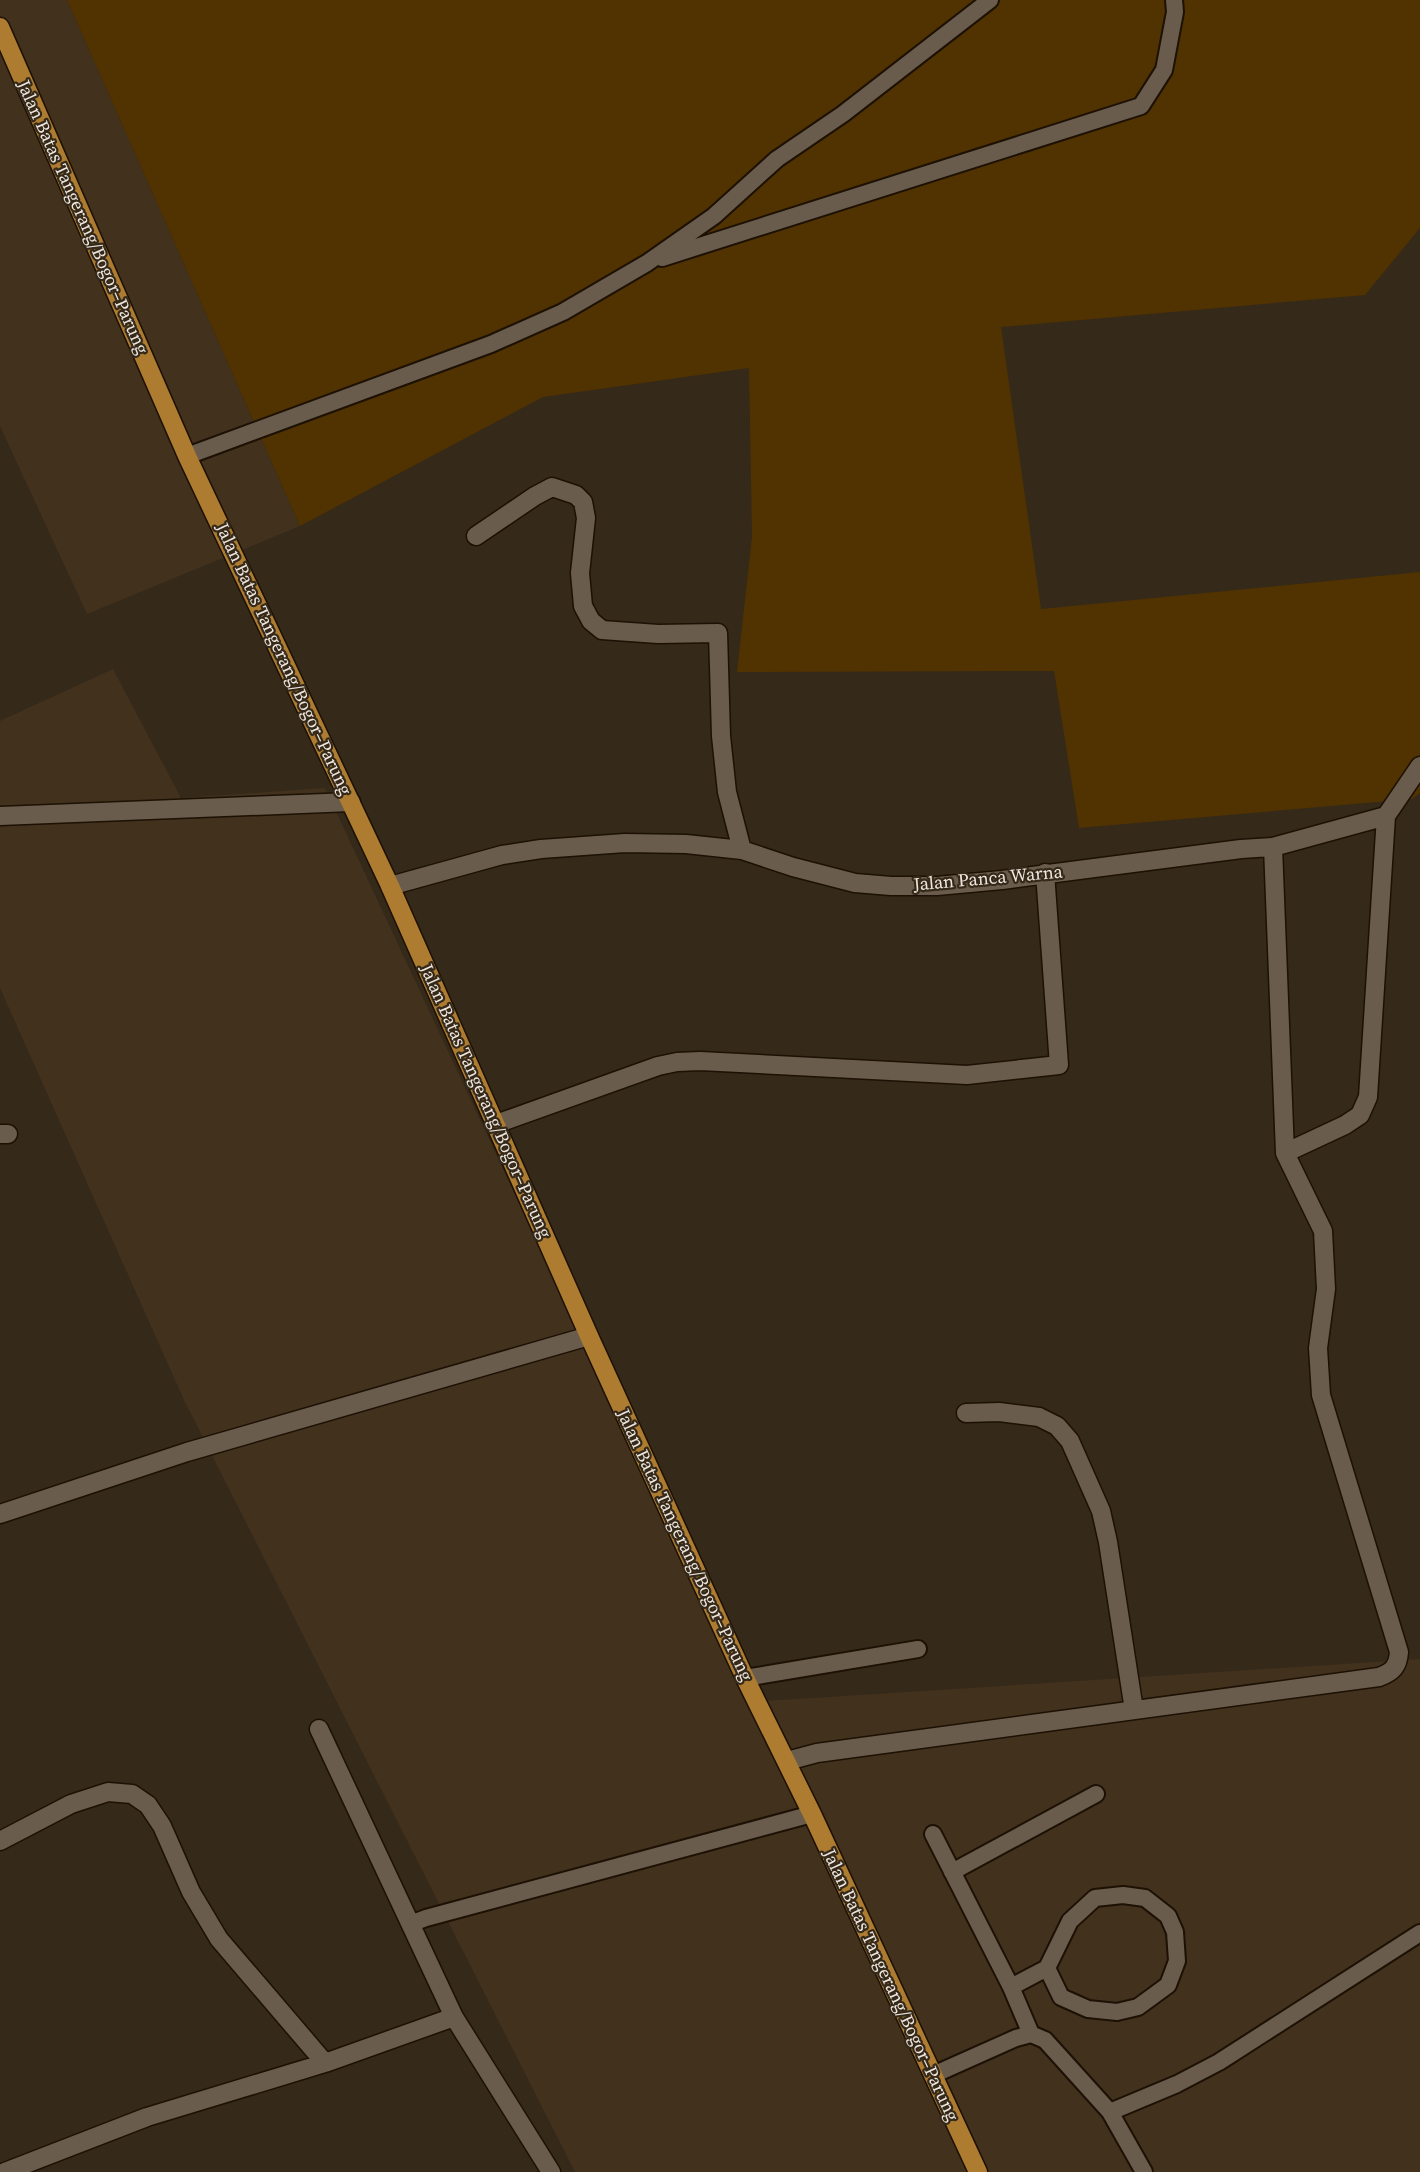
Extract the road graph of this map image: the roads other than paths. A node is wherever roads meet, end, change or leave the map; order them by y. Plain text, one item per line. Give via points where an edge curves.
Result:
1 (990, 0) edge
2 (1174, 0) edge
3 (0, 27) edge
4 (647, 263) junction
5 (188, 456) junction
6 (476, 536) dead end
7 (1420, 766) edge
8 (351, 802) junction
9 (0, 816) edge
10 (1386, 816) junction
11 (1272, 847) junction
12 (742, 850) junction
13 (1045, 873) junction
14 (390, 886) junction
15 (496, 1124) junction
16 (1285, 1153) junction
17 (589, 1336) junction
18 (966, 1413) dead end
19 (0, 1514) edge
20 (918, 1649) dead end
21 (745, 1678) junction
22 (1134, 1710) junction
23 (319, 1729) dead end
24 (787, 1761) junction
25 (1096, 1794) dead end
26 (812, 1814) junction
27 (933, 1834) dead end
28 (0, 1841) edge
29 (952, 1872) junction
30 (410, 1924) junction
31 (1420, 1933) edge
32 (1047, 1968) junction
33 (1011, 1987) junction
34 (454, 2017) junction
35 (1031, 2034) junction
36 (325, 2063) junction
37 (933, 2075) junction
38 (1110, 2112) junction
39 (5, 2172) edge
40 (551, 2172) edge
41 (978, 2172) edge
42 (1144, 2172) edge

1 - 4 lane via 843,114 777,159 714,216
2 - 4 lane via 1164,70 1141,106
3 - 5 main road, Jalan Batas Tangerang/Bogor–Parung
4 - 5 lane via 563,312 491,344
5 - 8 main road, Jalan Batas Tangerang/Bogor–Parung
6 - 12 street via 552,487 576,495 583,502 586,518 580,573 583,606 591,621 602,630 718,633 721,736 726,781
7 - 10 street
8 - 9 street
8 - 14 main road, Jalan Batas Tangerang/Bogor–Parung
10 - 11 street, Jalan Panca Warna
10 - 16 street via 1368,1097 1360,1115
11 - 13 street, Jalan Panca Warna
11 - 16 street
12 - 13 street, Jalan Panca Warna via 855,883 891,886 937,886
12 - 14 street, Jalan Panca Warna via 625,843 541,849 502,855
13 - 15 street via 1059,1065 967,1075 676,1062
14 - 15 main road, Jalan Batas Tangerang/Bogor–Parung
15 - 17 main road, Jalan Batas Tangerang/Bogor–Parung
16 - 22 street via 1323,1231 1326,1289 1318,1348 1321,1395 1399,1652 1398,1662 1388,1674 1379,1677
17 - 19 street via 187,1452
17 - 21 main road, Jalan Batas Tangerang/Bogor–Parung
18 - 22 street via 1039,1417 1057,1426 1070,1442 1101,1512
20 - 21 lane
21 - 24 main road, Jalan Batas Tangerang/Bogor–Parung
22 - 24 street via 817,1753
23 - 30 street
24 - 26 main road, Jalan Batas Tangerang/Bogor–Parung
25 - 29 lane
26 - 30 lane
26 - 37 main road, Jalan Batas Tangerang/Bogor–Parung
27 - 29 lane
28 - 36 street via 71,1804 108,1792 132,1794 148,1805 162,1826 191,1892 219,1939
29 - 33 lane
30 - 34 street
31 - 38 lane via 1219,2062
32 - 32 lane via 1070,1922 1095,1898 1145,1898 1168,1916 1175,1932 1177,1960 1167,1984 1138,2007 1117,2012 1088,2009 1061,1996
32 - 33 lane
33 - 35 lane
34 - 36 street
34 - 40 street
35 - 37 lane
35 - 38 lane via 1045,2040
36 - 39 street via 147,2117
37 - 41 main road, Jalan Batas Tangerang/Bogor–Parung
38 - 42 lane

